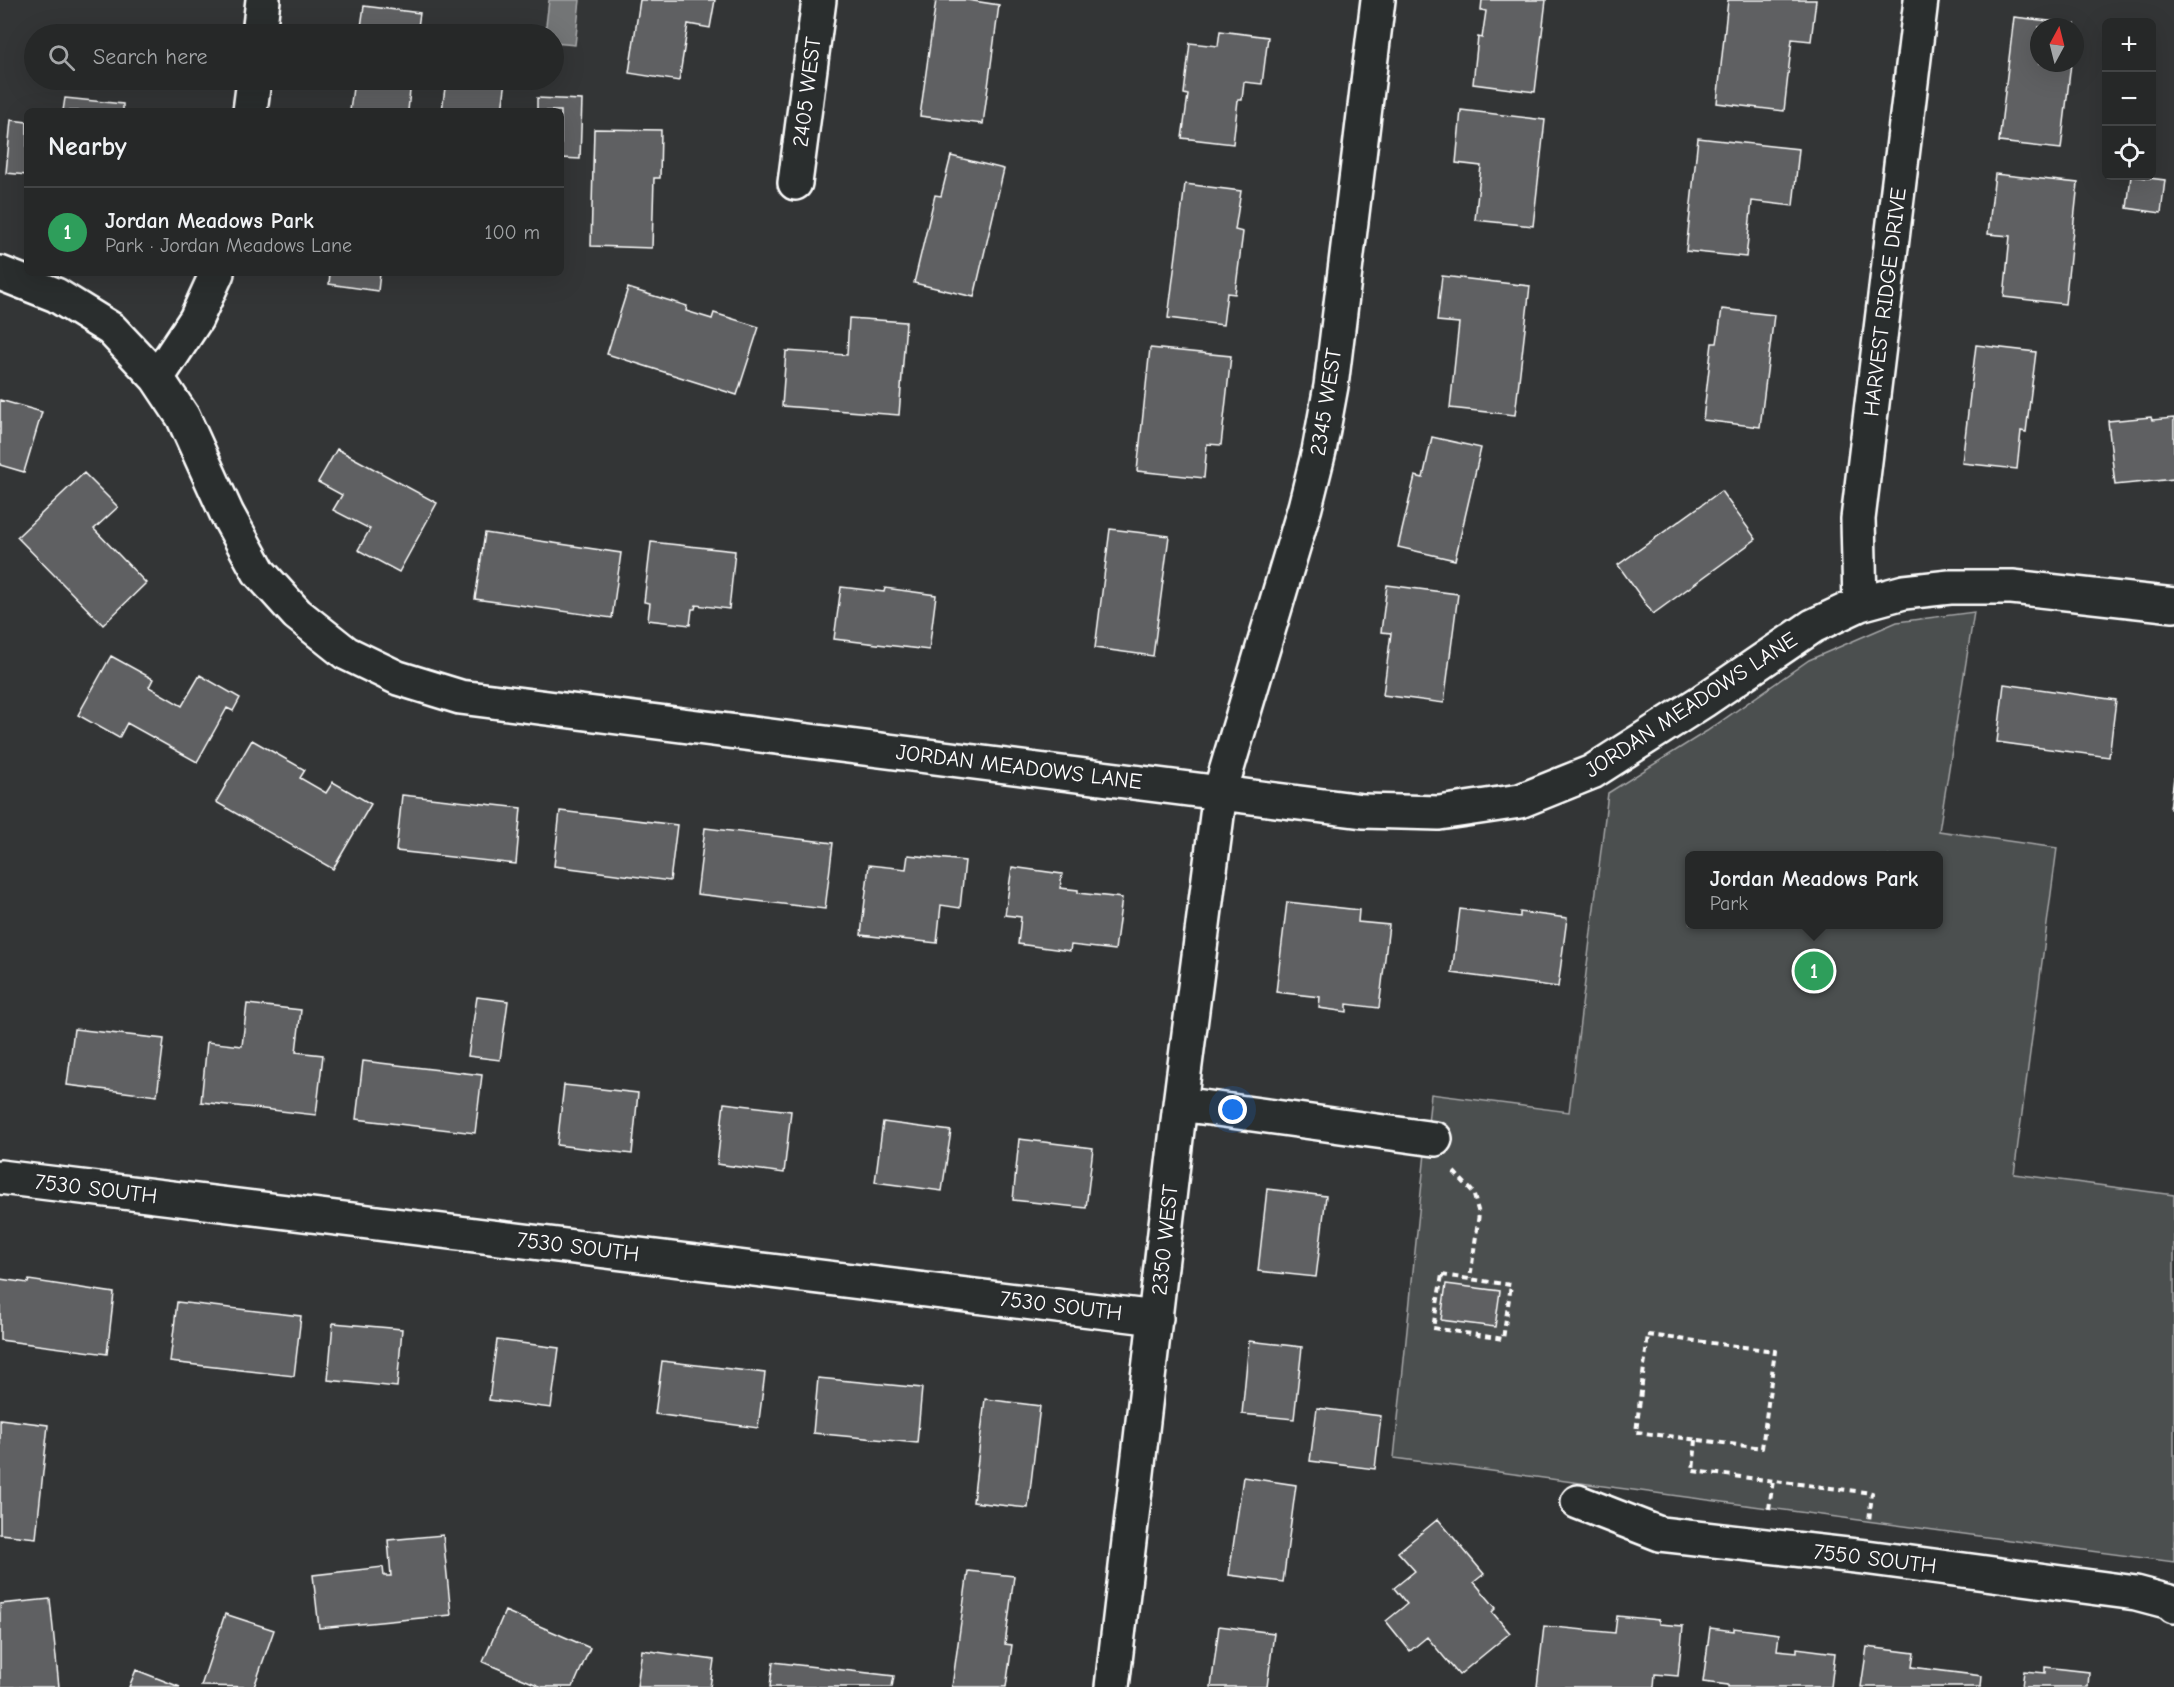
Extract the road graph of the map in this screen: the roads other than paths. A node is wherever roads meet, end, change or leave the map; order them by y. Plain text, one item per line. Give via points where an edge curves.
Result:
1 (263, 0) edge
2 (819, 0) edge
3 (1378, 0) edge
4 (1921, 0) edge
5 (260, 24) edge
6 (253, 90) edge
7 (250, 108) edge
8 (795, 183) dead end
9 (0, 273) edge
10 (216, 276) edge
11 (158, 378) junction
12 (1860, 604) junction
13 (2174, 605) edge
14 (1220, 792) junction
15 (1180, 1104) junction
16 (1435, 1139) road end
17 (0, 1177) edge
18 (1156, 1318) junction
19 (1578, 1502) dead end
20 (2174, 1606) edge
21 (1112, 1687) edge

1 - 5 street
2 - 8 street, 2405 WEST
3 - 14 street, 2345 WEST via 1331,386 1319,451
4 - 12 street, HARVEST RIDGE DRIVE via 1858,519
6 - 7 street
9 - 11 street, JORDAN MEADOWS LANE via 56,295 111,329
10 - 11 street via 196,319
11 - 14 street, JORDAN MEADOWS LANE via 183,417 227,514 259,572 297,614 346,653 399,678 460,697
12 - 13 street, JORDAN MEADOWS LANE via 1904,592 2012,587
12 - 14 street, JORDAN MEADOWS LANE via 1813,626 1592,772 1520,801 1417,813 1363,811
14 - 15 street, 2350 WEST
15 - 16 street
15 - 18 street, 2350 WEST
17 - 18 street, 7530 SOUTH
18 - 21 street, 2350 WEST
19 - 20 street, 7550 SOUTH via 1660,1533 2136,1593

